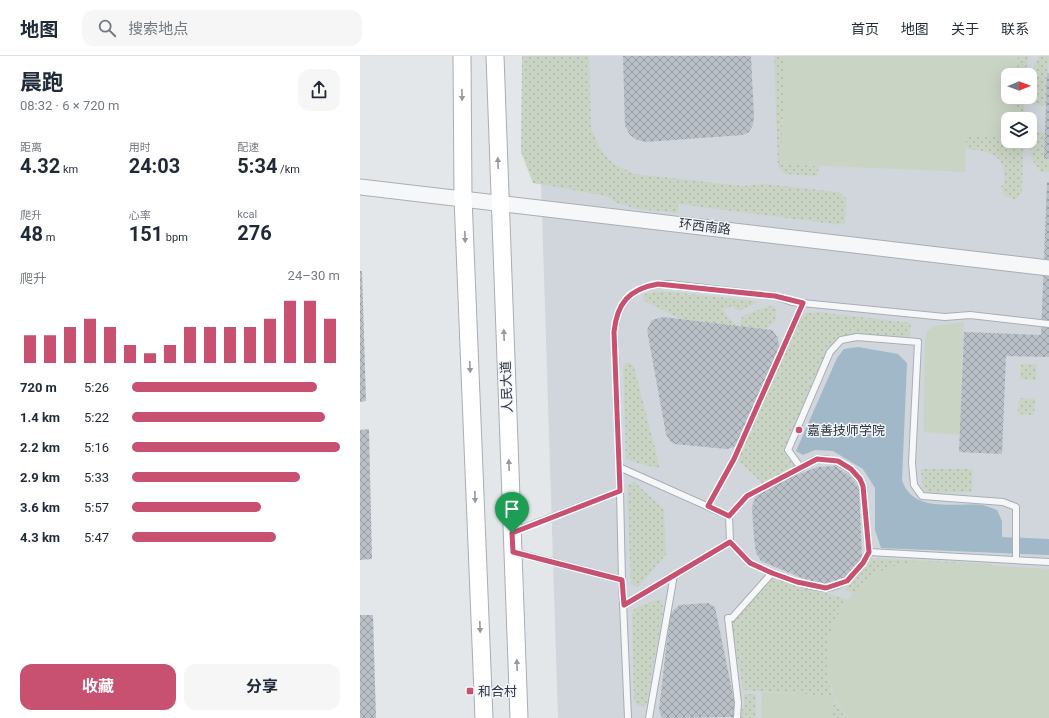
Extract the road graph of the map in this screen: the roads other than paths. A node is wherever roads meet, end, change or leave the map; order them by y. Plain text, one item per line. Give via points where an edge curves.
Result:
1 (462, 56) edge
2 (495, 56) edge
3 (360, 187) edge
4 (463, 198) junction
5 (500, 202) junction
6 (1049, 268) edge
7 (803, 303) junction
8 (1049, 324) edge
9 (619, 467) junction
10 (801, 468) junction
11 (620, 491) junction
12 (708, 506) junction
13 (729, 516) junction
14 (512, 533) junction
15 (730, 542) junction
16 (513, 552) junction
17 (869, 552) junction
18 (1016, 560) junction
19 (1049, 562) edge
20 (772, 573) junction
21 (674, 575) junction
22 (622, 580) junction
23 (624, 605) junction
24 (484, 718) edge
25 (519, 718) edge
26 (628, 718) edge
27 (648, 718) edge
28 (737, 718) edge

1 -> 4 main road
5 -> 2 main road, 人民大道
3 - 4 street, 环西南路
4 - 5 street, 环西南路
4 -> 24 main road
5 - 6 street, 环西南路
14 -> 5 main road, 人民大道
7 - 8 lane via 945,317 970,315
7 - 9 lane via 775,296 664,284 647,286 628,295 615,319 614,332
7 - 12 lane via 734,459
9 - 11 lane
9 - 12 lane
10 - 13 lane via 747,496
10 - 17 lane via 817,459 838,461 851,469 860,479 863,486
10 - 18 lane via 788,450 830,352 841,340 857,337 918,342 912,463 914,485 922,496 1004,502 1016,507
11 - 14 lane
11 - 22 lane
12 - 13 lane
13 - 15 lane
14 - 16 main road, 人民大道
15 - 20 lane via 750,563
15 - 21 lane
16 - 22 lane
25 -> 16 main road, 人民大道
17 - 18 lane
17 - 20 lane via 847,581 826,588
18 - 19 lane
20 - 28 lane via 732,618 728,618 738,703
21 - 23 lane
21 - 27 lane
22 - 23 lane
23 - 26 lane

